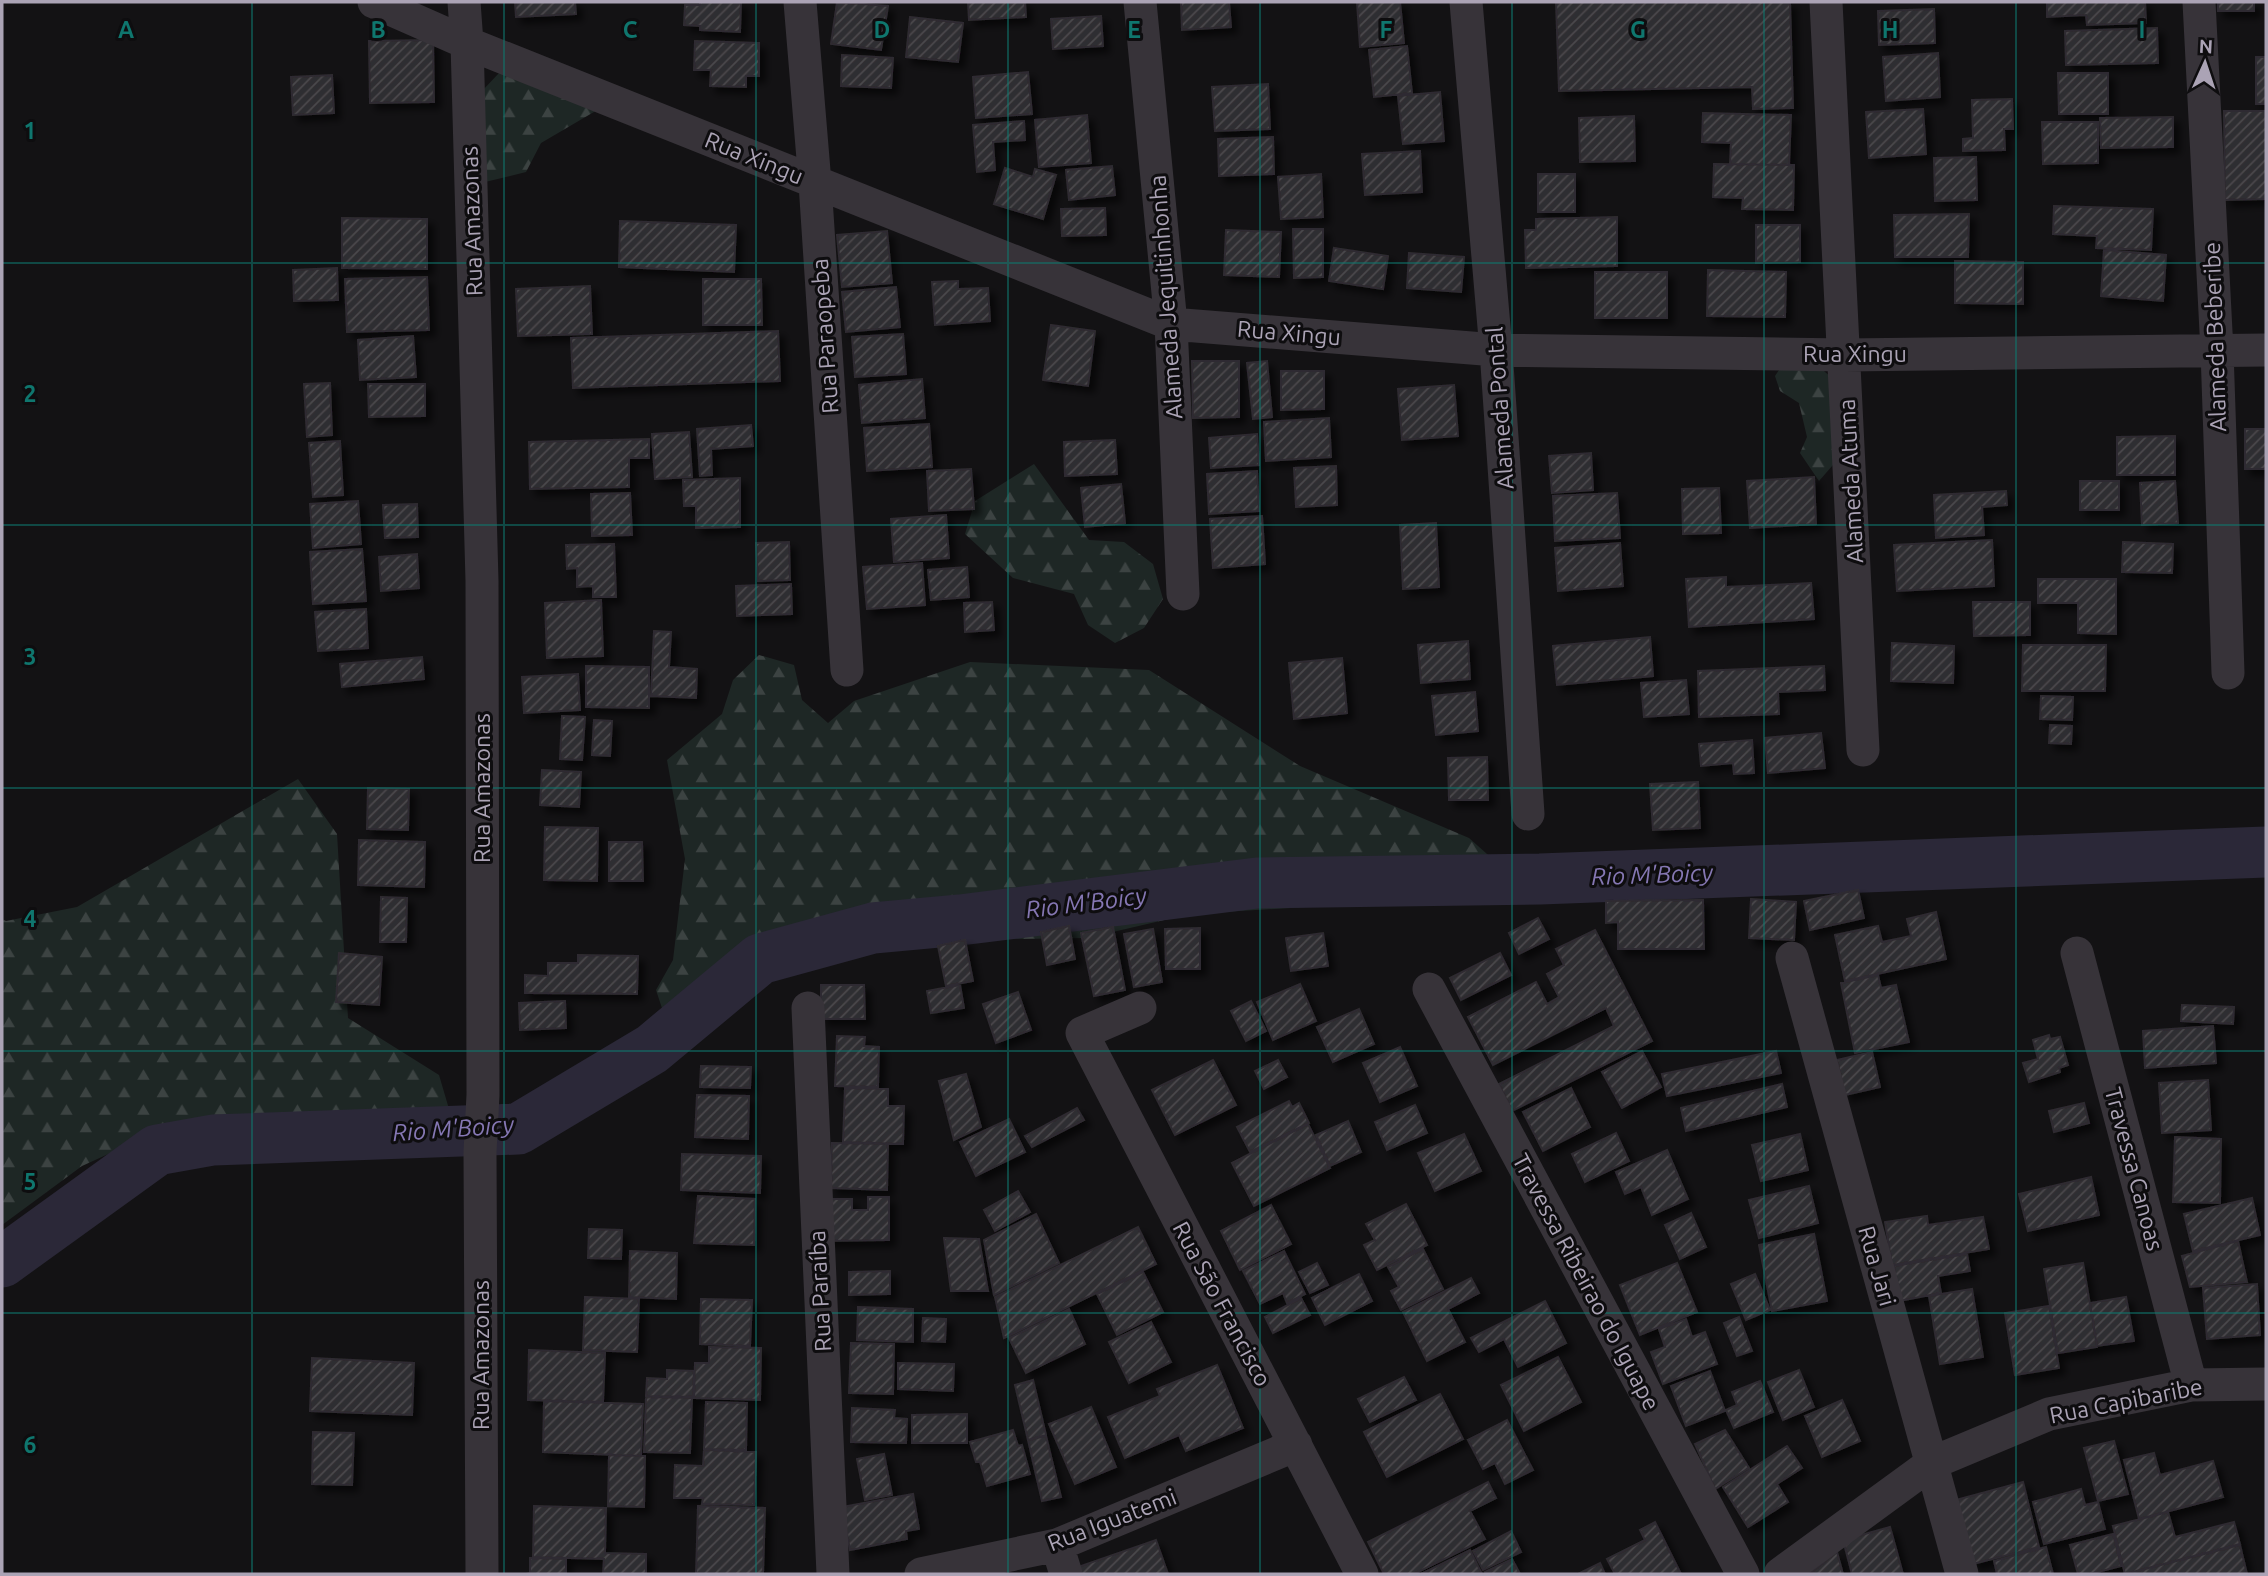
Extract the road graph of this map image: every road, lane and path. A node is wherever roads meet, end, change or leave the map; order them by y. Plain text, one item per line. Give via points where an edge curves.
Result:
1 (374, 2) edge
2 (464, 2) edge
3 (800, 2) edge
4 (1140, 2) edge
5 (1466, 2) edge
6 (1826, 2) edge
7 (2199, 2) edge
8 (467, 43) junction
9 (815, 183) junction
10 (1171, 324) junction
11 (1496, 350) junction
12 (2266, 350) edge
13 (2217, 351) junction
14 (1845, 355) junction
15 (1183, 594) dead end
16 (847, 670) dead end
17 (2228, 673) dead end
18 (1863, 750) dead end
19 (1528, 814) dead end
20 (2077, 953) dead end
21 (1792, 958) dead end
22 (1429, 989) dead end
23 (808, 1008) dead end
24 (1140, 1008) dead end
25 (2191, 1385) junction
26 (2264, 1390) edge
27 (1296, 1445) junction
28 (1932, 1463) junction
29 (1061, 1559) edge
30 (482, 1574) edge
31 (833, 1574) edge
32 (921, 1574) edge
33 (1362, 1574) edge
34 (1743, 1574) edge
35 (1780, 1574) edge
36 (1962, 1574) edge

1 - 8 street, Rua Xingu
2 - 8 street, Rua Amazonas
3 - 9 street, Rua Paraopeba
4 - 10 street, Alameda Jequitinhonha
5 - 11 street, Alameda Pontal
6 - 14 street, Alameda Atuma
7 - 13 street, Alameda Beberibe
8 - 9 street, Rua Xingu
8 - 30 street, Rua Amazonas via 482,581
9 - 10 street, Rua Xingu
9 - 16 street, Rua Paraopeba
10 - 11 street, Rua Xingu
10 - 15 street, Alameda Jequitinhonha
11 - 14 street, Rua Xingu
11 - 19 street, Alameda Pontal
12 - 13 street, Rua Xingu
13 - 14 street, Rua Xingu
13 - 17 street, Alameda Beberibe
14 - 18 street, Alameda Atuma
20 - 25 street, Travessa Canoas
21 - 28 street, Rua Jari
22 - 34 street, Travessa Ribeirao do Iguape
23 - 31 street, Rua Paraíba
24 - 27 street, Rua São Francisco via 1082,1033
25 - 26 street, Rua Capibaribe
25 - 28 street, Rua Capibaribe via 2049,1414
27 - 29 street, Rua Iguatemi
27 - 33 street, Rua São Francisco
28 - 35 street, Rua Capibaribe
28 - 36 street, Rua Jari
29 - 32 street, Rua Iguatemi

